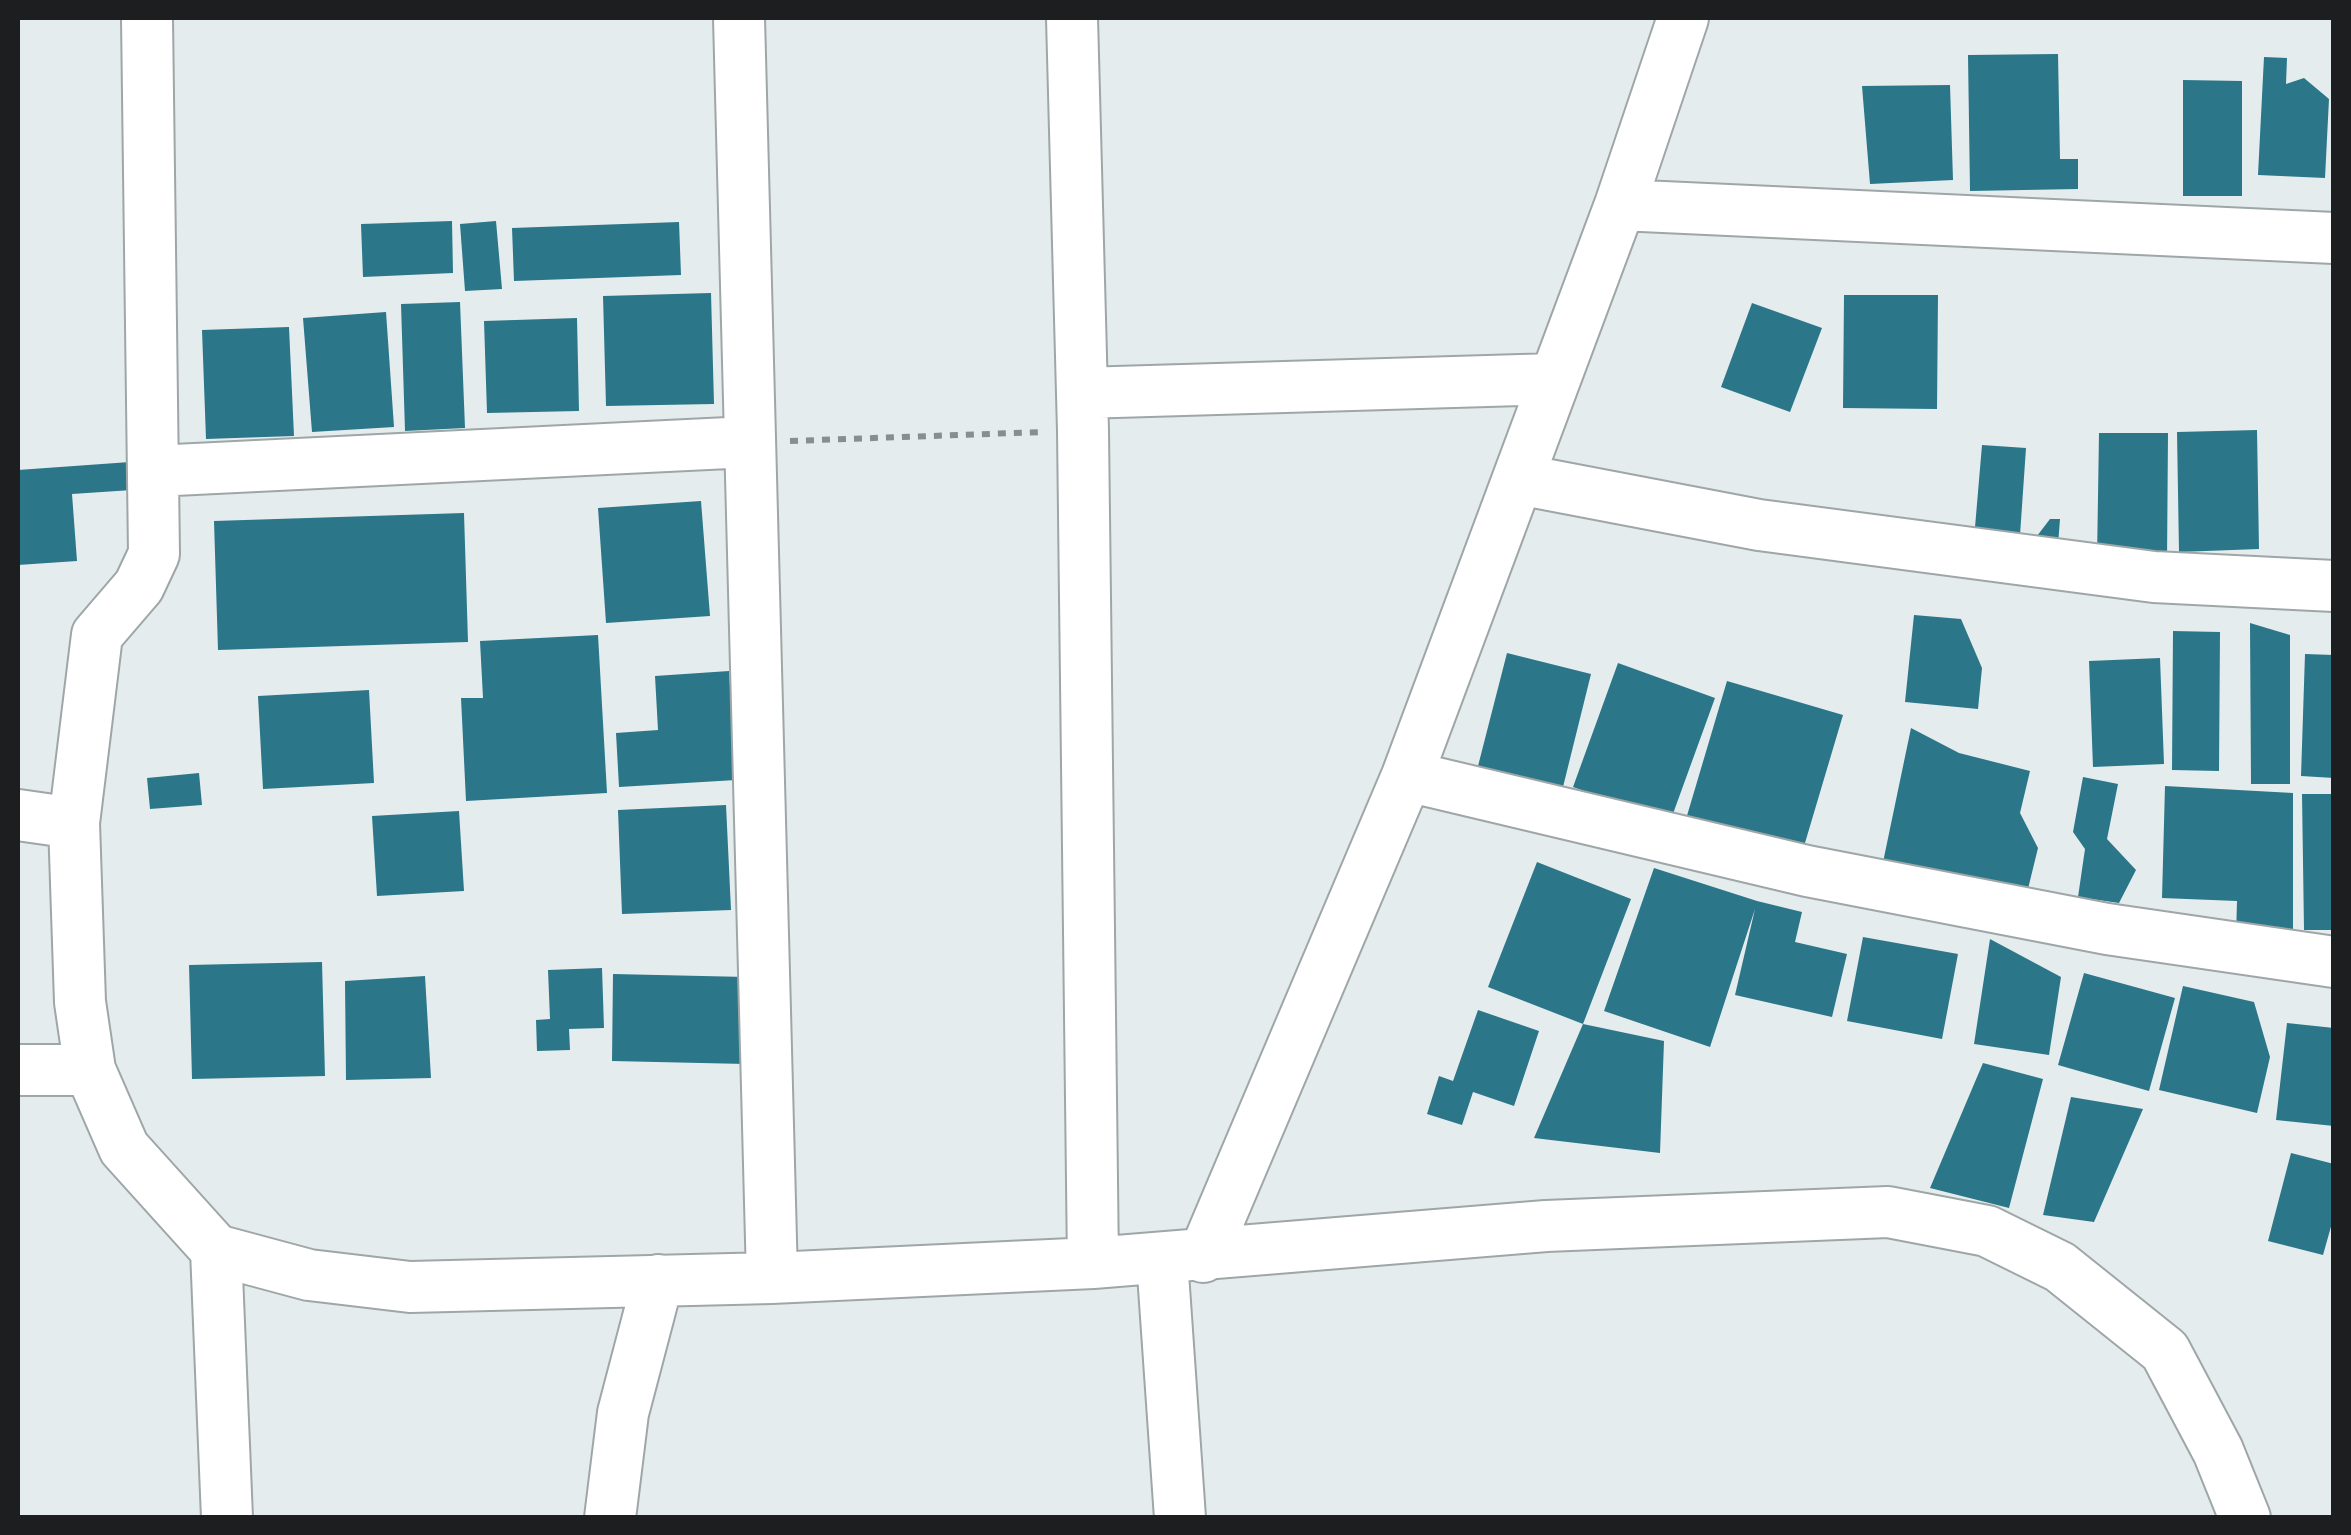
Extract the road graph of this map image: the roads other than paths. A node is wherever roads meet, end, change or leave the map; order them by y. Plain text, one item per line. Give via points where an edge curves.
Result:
1 (147, 18) edge
2 (739, 18) edge
3 (1072, 18) edge
4 (1683, 18) edge
5 (1620, 205) junction
6 (2334, 238) edge
7 (1555, 379) junction
8 (1083, 412) junction
9 (749, 442) junction
10 (154, 471) junction
11 (1518, 479) junction
12 (2334, 586) edge
13 (1407, 776) junction
14 (18, 815) edge
15 (74, 823) junction
16 (2334, 962) edge
17 (18, 1070) edge
18 (90, 1070) junction
19 (216, 1250) junction
20 (1182, 1258) junction
21 (1093, 1263) junction
22 (772, 1278) junction
23 (658, 1280) junction
24 (228, 1518) edge
25 (610, 1518) edge
26 (1180, 1518) edge
27 (2245, 1518) edge

1 - 10 street
2 - 9 street
3 - 8 street
4 - 5 street
5 - 6 street
5 - 7 street
7 - 8 street
7 - 11 street
8 - 21 street
9 - 10 street
9 - 22 street
10 - 15 street via 154,554 139,586 97,635
11 - 12 street via 1759,525 2154,578
11 - 13 street
13 - 16 street via 1807,872 2107,930
13 - 20 street
14 - 15 street
15 - 18 street via 80,1002
17 - 18 street
18 - 19 street via 124,1148
19 - 23 street via 309,1275 410,1287
19 - 24 street
20 - 21 street
20 - 26 street
20 - 27 street via 1546,1226 1888,1212 1986,1230 2060,1267 2165,1352
21 - 22 street
22 - 23 street
23 - 25 street via 623,1412

